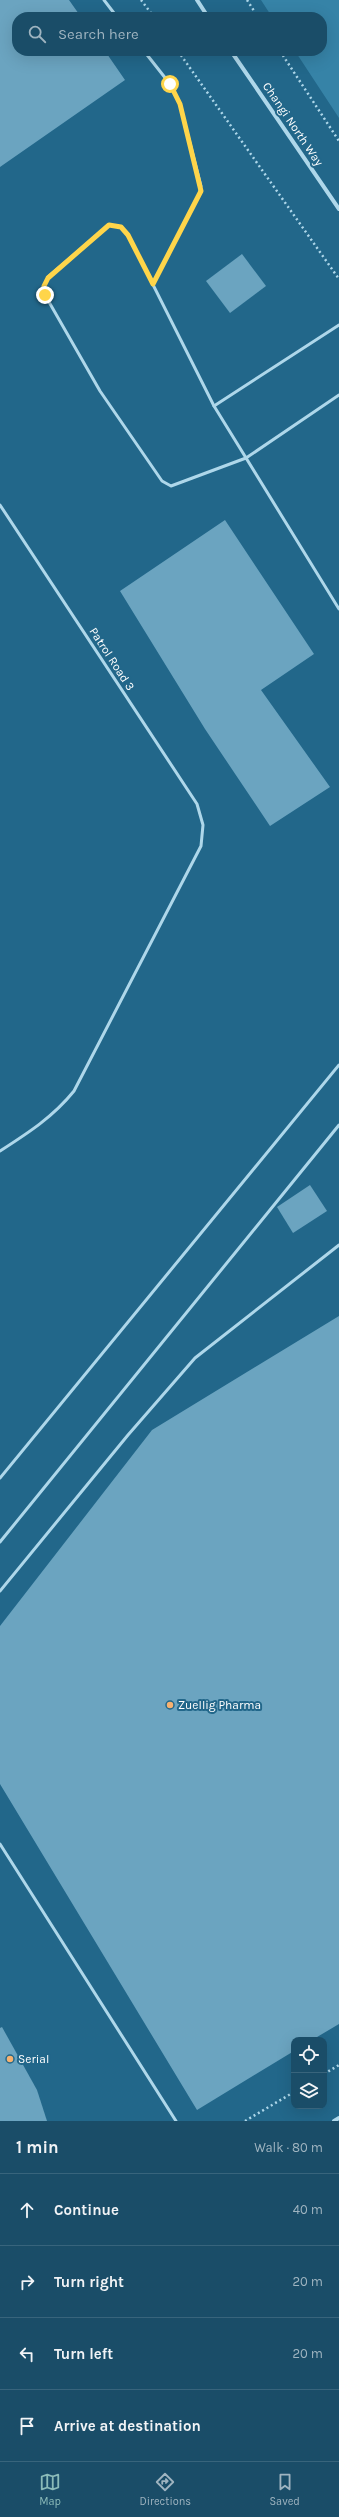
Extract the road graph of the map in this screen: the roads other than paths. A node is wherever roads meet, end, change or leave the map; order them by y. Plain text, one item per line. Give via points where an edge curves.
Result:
1 (104, 0) edge
2 (198, 0) edge
3 (113, 12) edge
4 (205, 12) edge
5 (148, 56) edge
6 (234, 56) edge
7 (339, 209) edge
8 (153, 284) junction
9 (339, 326) edge
10 (339, 396) edge
11 (214, 406) junction
12 (246, 458) junction
13 (0, 505) edge
14 (339, 609) edge
15 (339, 1065) edge
16 (339, 1125) edge
17 (0, 1151) edge
18 (339, 1245) edge
19 (0, 1478) edge
20 (0, 1542) edge
21 (0, 1591) edge
22 (0, 1844) edge
23 (339, 2118) edge
24 (176, 2121) edge
25 (334, 2121) edge

1 - 3 lane
2 - 4 street
5 - 8 lane via 170,84 180,104 201,186 199,196
6 - 7 street, Changi North Way
8 - 11 lane
8 - 12 lane via 128,235 121,227 109,225 48,278 44,286 45,295 100,390 162,481 171,486
9 - 11 lane
10 - 12 lane
11 - 12 lane
12 - 14 lane
13 - 17 lane, Patrol Road 3 via 197,804 204,825 201,846 74,1091 59,1110 40,1126
15 - 19 lane
16 - 20 lane
18 - 21 lane via 195,1358
22 - 24 lane
23 - 25 street

